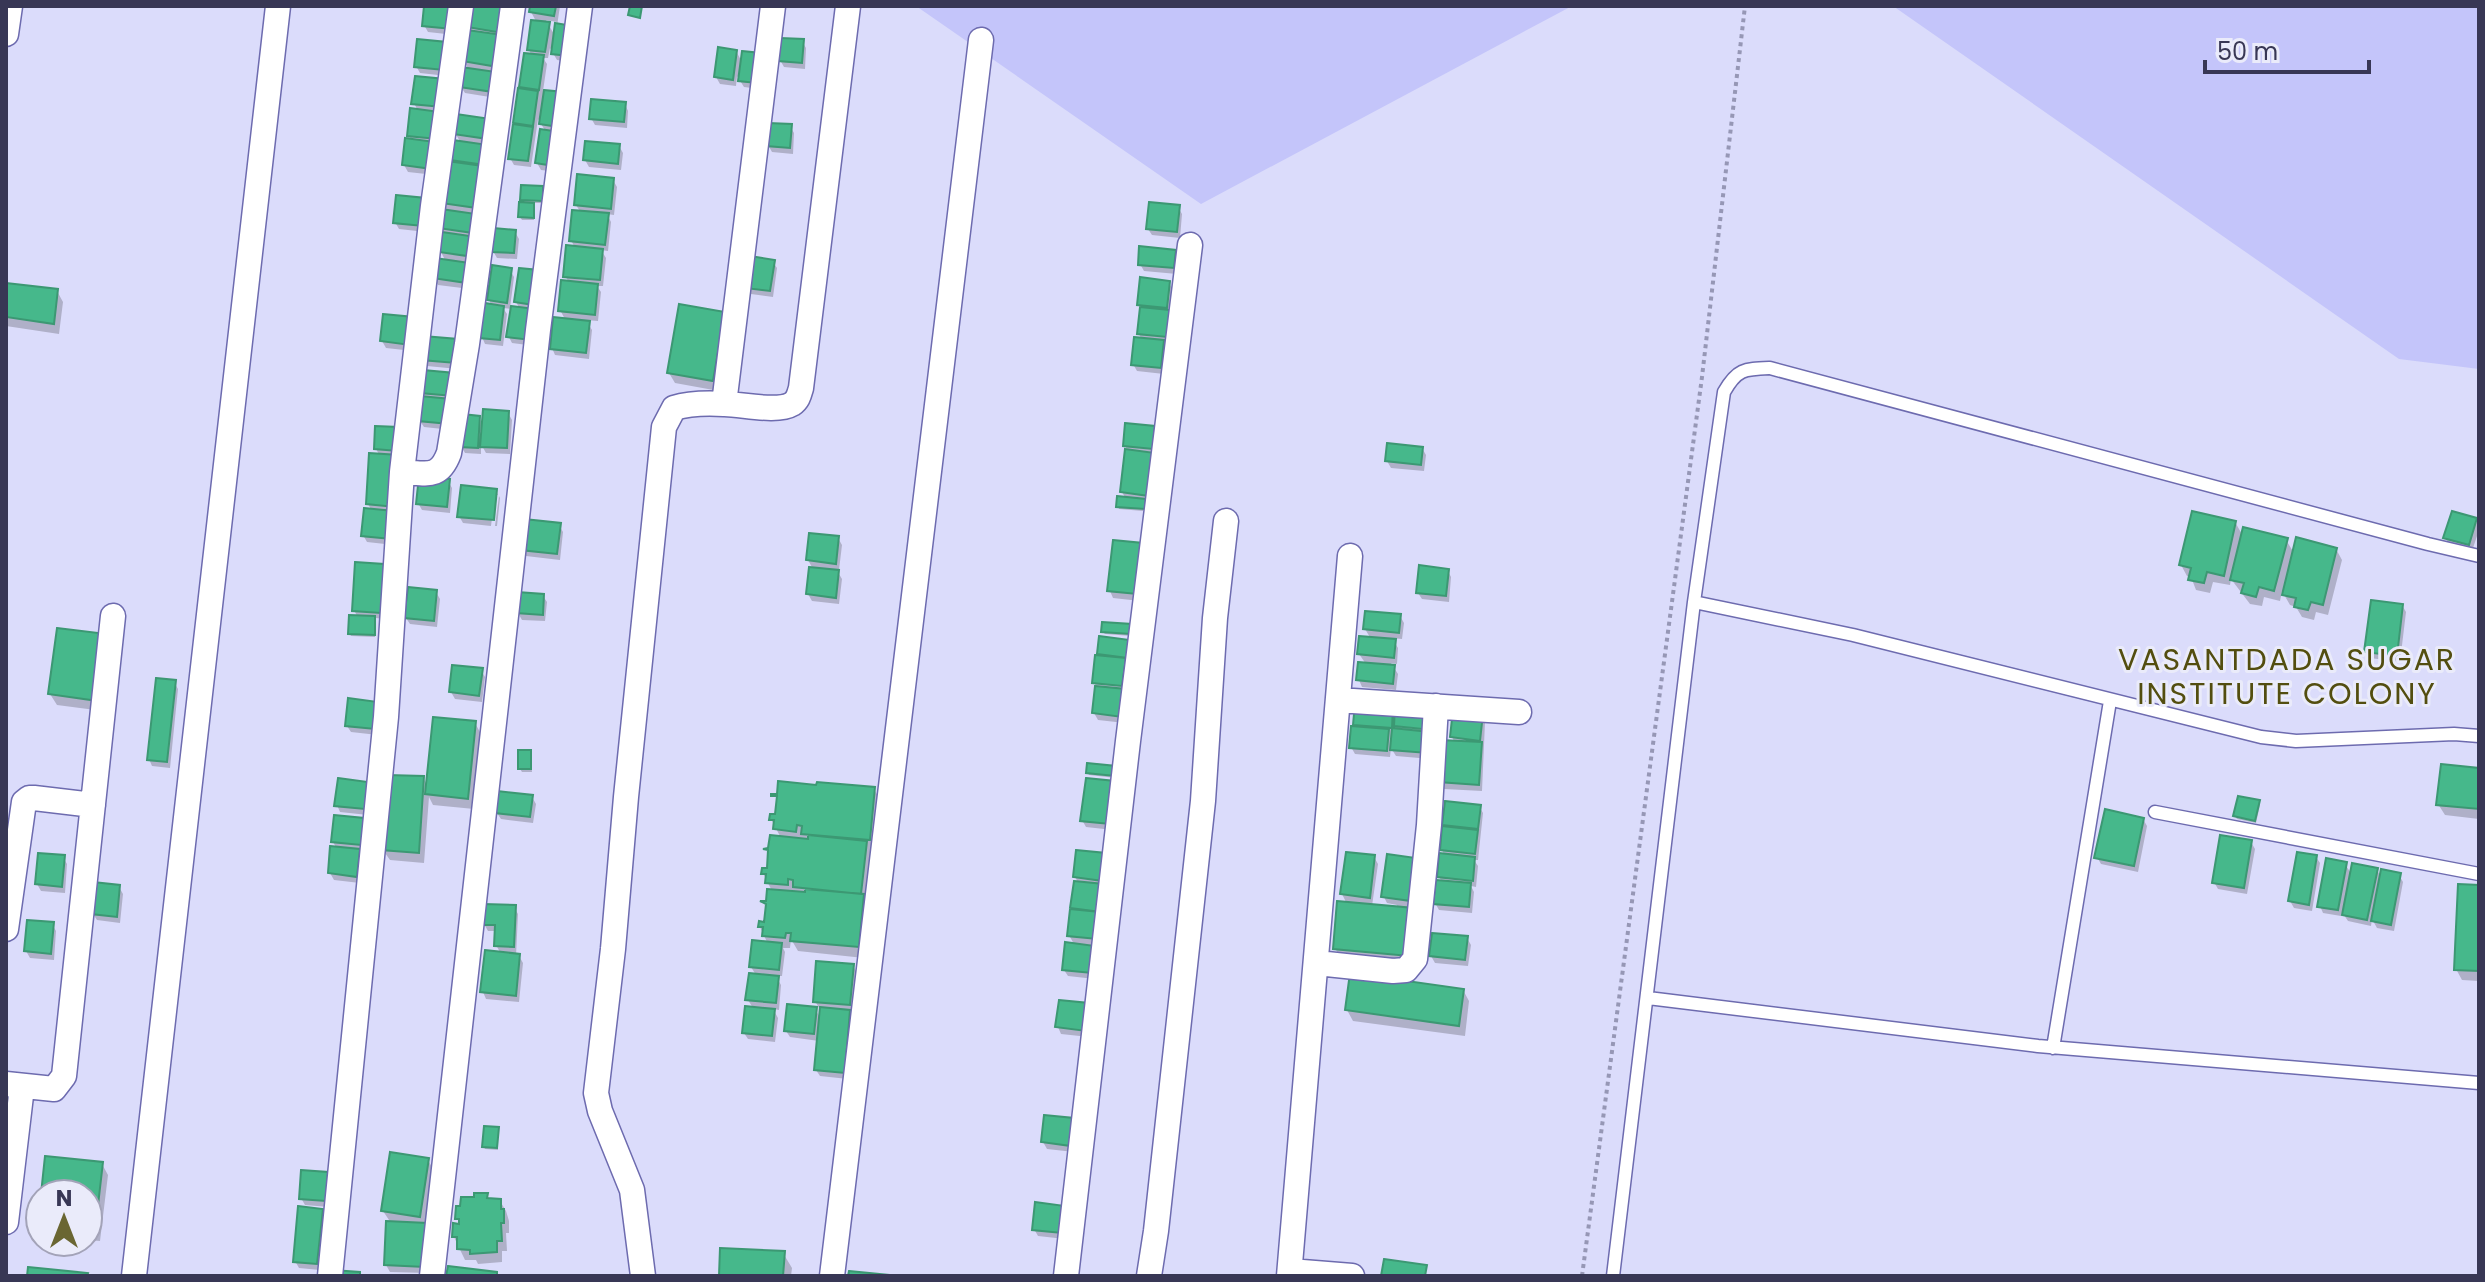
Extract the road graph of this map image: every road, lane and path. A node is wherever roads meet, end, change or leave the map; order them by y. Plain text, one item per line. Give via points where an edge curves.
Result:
1 (10, 6) edge
2 (278, 6) edge
3 (461, 6) edge
4 (513, 6) edge
5 (580, 6) edge
6 (773, 6) edge
7 (848, 6) edge
8 (1745, 6) edge
9 (6, 34) edge
10 (981, 40) dead end
11 (1190, 245) dead end
12 (724, 404) junction
13 (402, 472) junction
14 (1226, 521) dead end
15 (1350, 556) dead end
16 (2479, 556) edge
17 (1694, 602) junction
18 (113, 616) dead end
19 (1338, 700) junction
20 (2110, 701) junction
21 (1436, 706) junction
22 (1519, 712) dead end
23 (2479, 736) edge
24 (93, 805) junction
25 (2155, 812) dead end
26 (2479, 874) edge
27 (6, 929) edge
28 (1317, 963) junction
29 (1648, 998) junction
30 (2053, 1048) junction
31 (2479, 1083) edge
32 (14, 1085) edge
33 (6, 1222) edge
34 (1290, 1274) edge
35 (134, 1276) edge
36 (330, 1276) edge
37 (432, 1276) edge
38 (643, 1276) edge
39 (832, 1276) edge
40 (1066, 1276) edge
41 (1149, 1276) edge
42 (1352, 1276) edge
43 (1582, 1276) edge
44 (1613, 1276) edge

1 - 9 street
2 - 35 street
3 - 13 street
4 - 13 street via 449,453 437,472
5 - 37 street via 538,330
6 - 12 street
7 - 12 street via 801,388 790,405 777,408
8 - 43 path via 1702,377
10 - 39 street
11 - 40 street
12 - 38 street via 674,408 664,427 597,1074 600,1111 632,1190
13 - 36 street via 386,717
14 - 41 street via 1203,801
15 - 19 street
16 - 17 lane via 1770,368 1745,369 1733,376 1724,392
17 - 20 lane via 1853,635
17 - 29 lane
18 - 24 street
19 - 21 street
19 - 28 street
20 - 23 lane via 2296,741
20 - 30 lane
21 - 22 street
21 - 28 street via 1415,959 1406,970 1393,971
24 - 27 street via 34,798 24,802
24 - 32 street via 64,1076 54,1089
25 - 26 lane
28 - 34 street
29 - 30 lane
29 - 44 lane
30 - 31 lane
32 - 33 street
34 - 42 street

